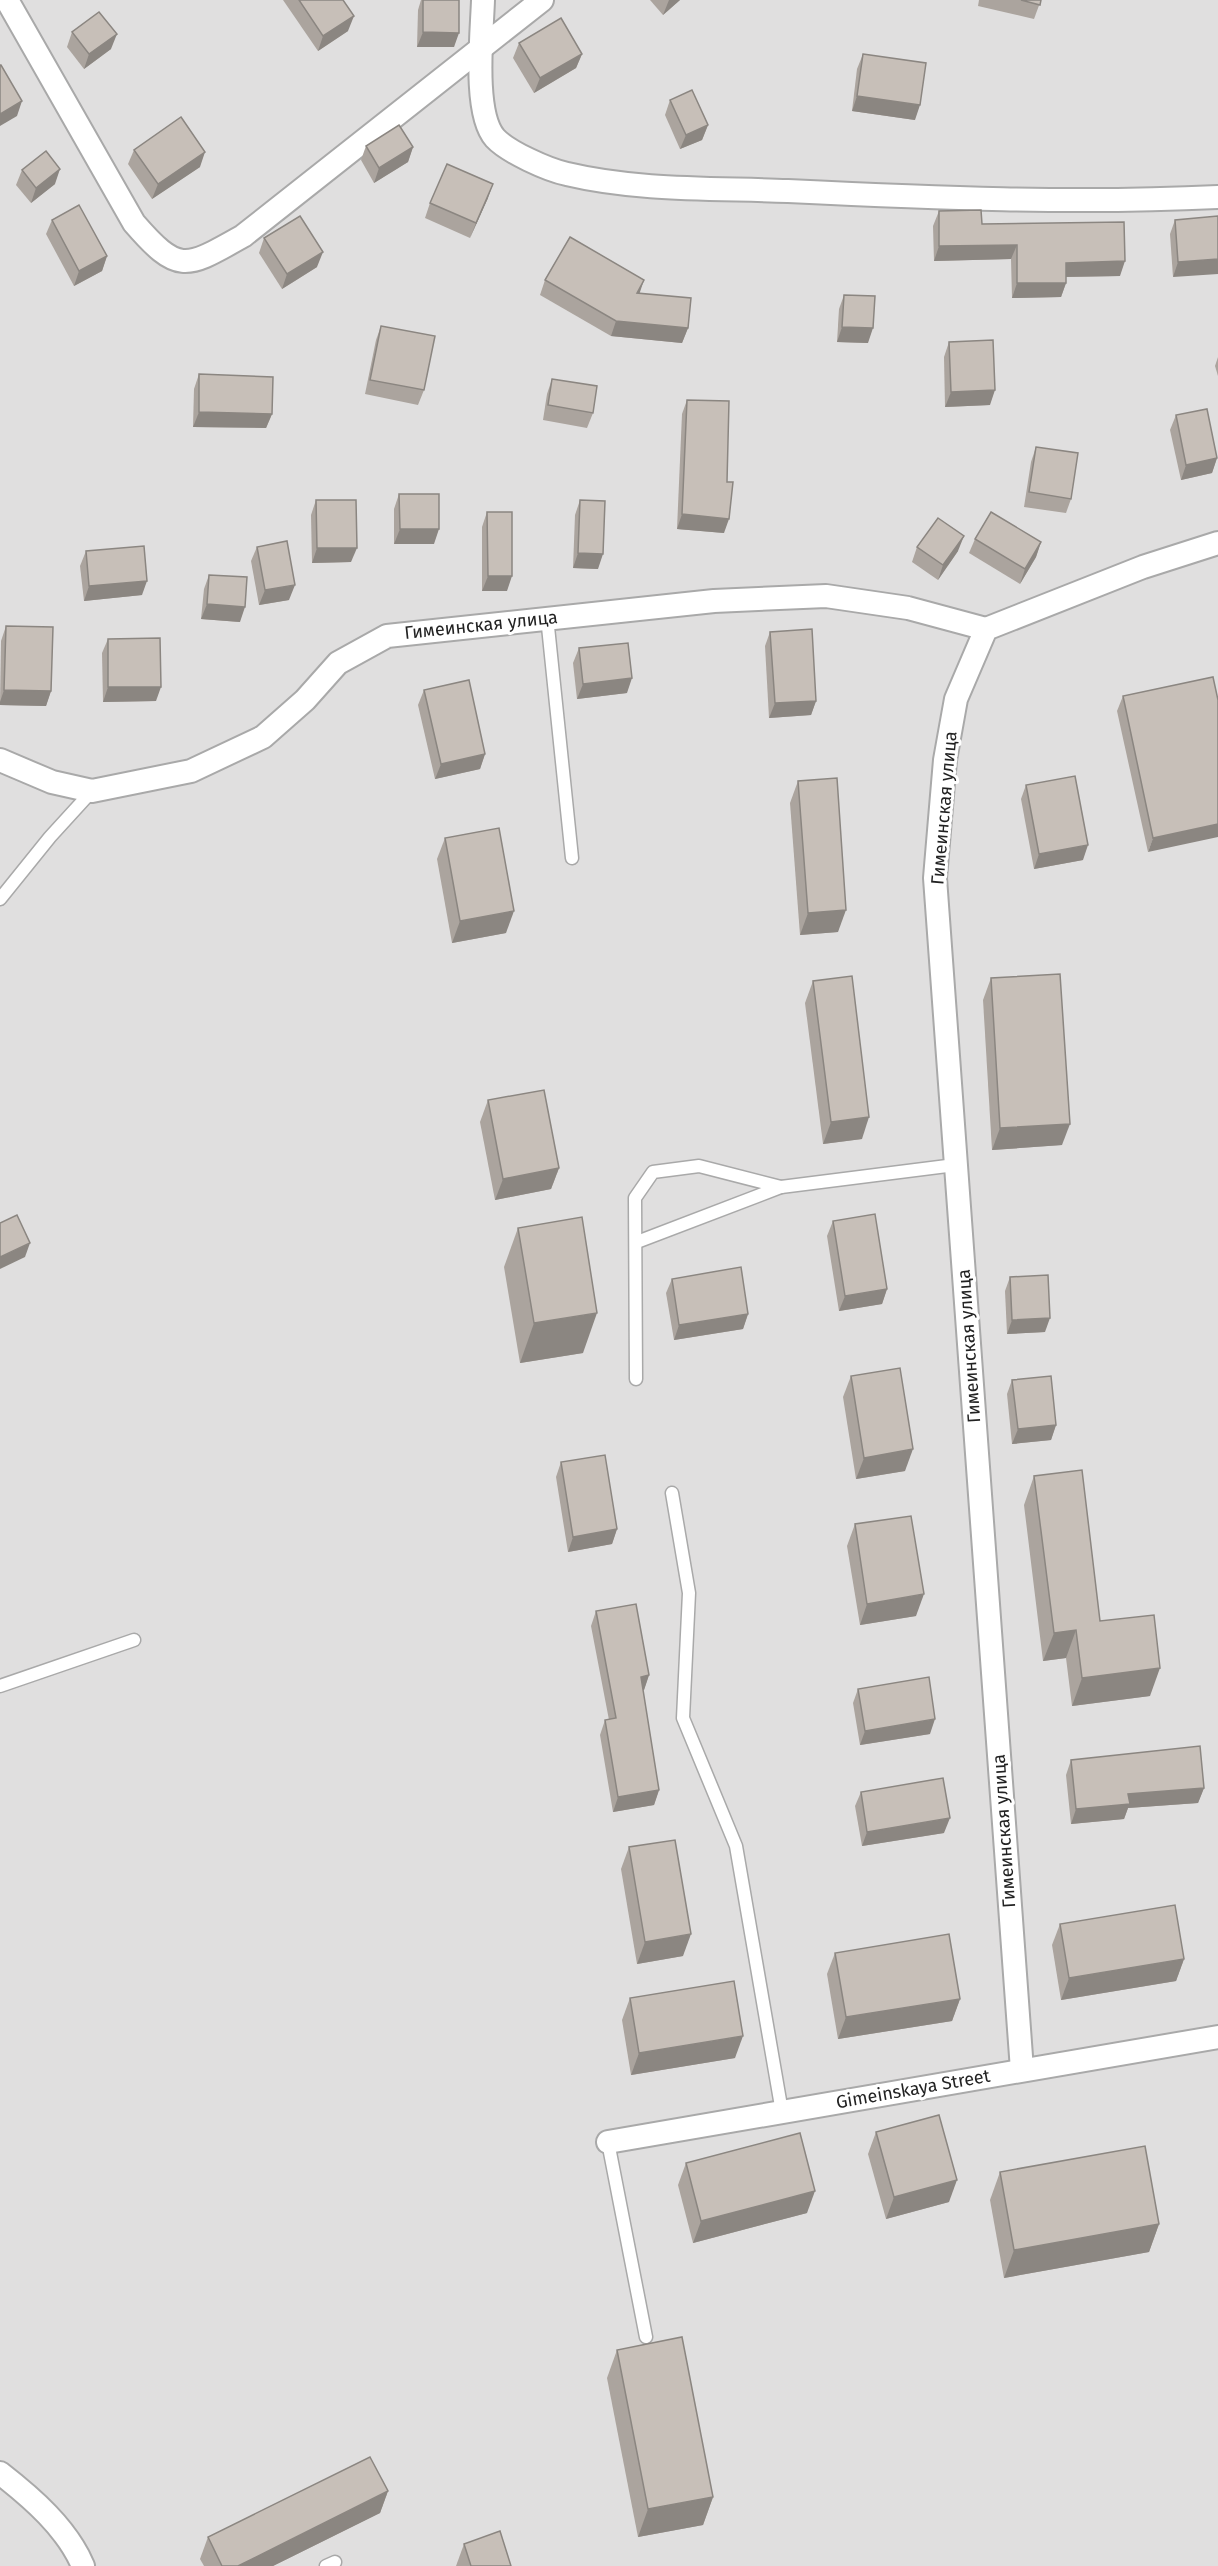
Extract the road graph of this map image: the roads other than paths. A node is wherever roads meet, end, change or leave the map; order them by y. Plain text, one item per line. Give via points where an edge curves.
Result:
1 (7, 0) edge
2 (483, 0) edge
3 (542, 0) edge
4 (481, 48) junction
5 (1218, 197) edge
6 (1218, 543) edge
7 (547, 617) junction
8 (986, 628) junction
9 (0, 760) edge
10 (92, 791) junction
11 (572, 858) dead end
12 (0, 899) edge
13 (955, 1165) junction
14 (781, 1187) junction
15 (637, 1242) junction
16 (636, 1379) dead end
17 (672, 1493) dead end
18 (134, 1640) dead end
19 (0, 1686) edge
20 (1218, 2037) edge
21 (1022, 2070) junction
22 (782, 2112) junction
23 (608, 2142) joint
24 (646, 2337) dead end
25 (0, 2473) edge
26 (83, 2566) edge

1 - 4 street via 134,223 159,251 176,262 200,260 243,236
2 - 4 street
3 - 4 street
4 - 5 street via 486,122 495,138 528,159 565,174 631,184 956,199
6 - 8 street via 1143,567
7 - 8 street, Гимеинская улица via 826,596 908,609
7 - 10 street, Гимеинская улица via 387,636 338,663 305,700 263,737 191,771
7 - 11 lane
8 - 13 street, Гимеинская улица via 956,699 945,760 935,878
9 - 10 street via 52,783
10 - 12 lane
13 - 14 lane
13 - 21 street, Гимеинская улица
14 - 15 lane
14 - 15 lane via 699,1166 654,1172 635,1198
15 - 16 lane
17 - 22 lane via 689,1593 683,1718 736,1846
18 - 19 lane
20 - 21 street, Gimeinskaya Street
21 - 22 street, Gimeinskaya Street
22 - 23 street, Gimeinskaya Street
23 - 24 lane
25 - 26 street via 32,2498 77,2552

